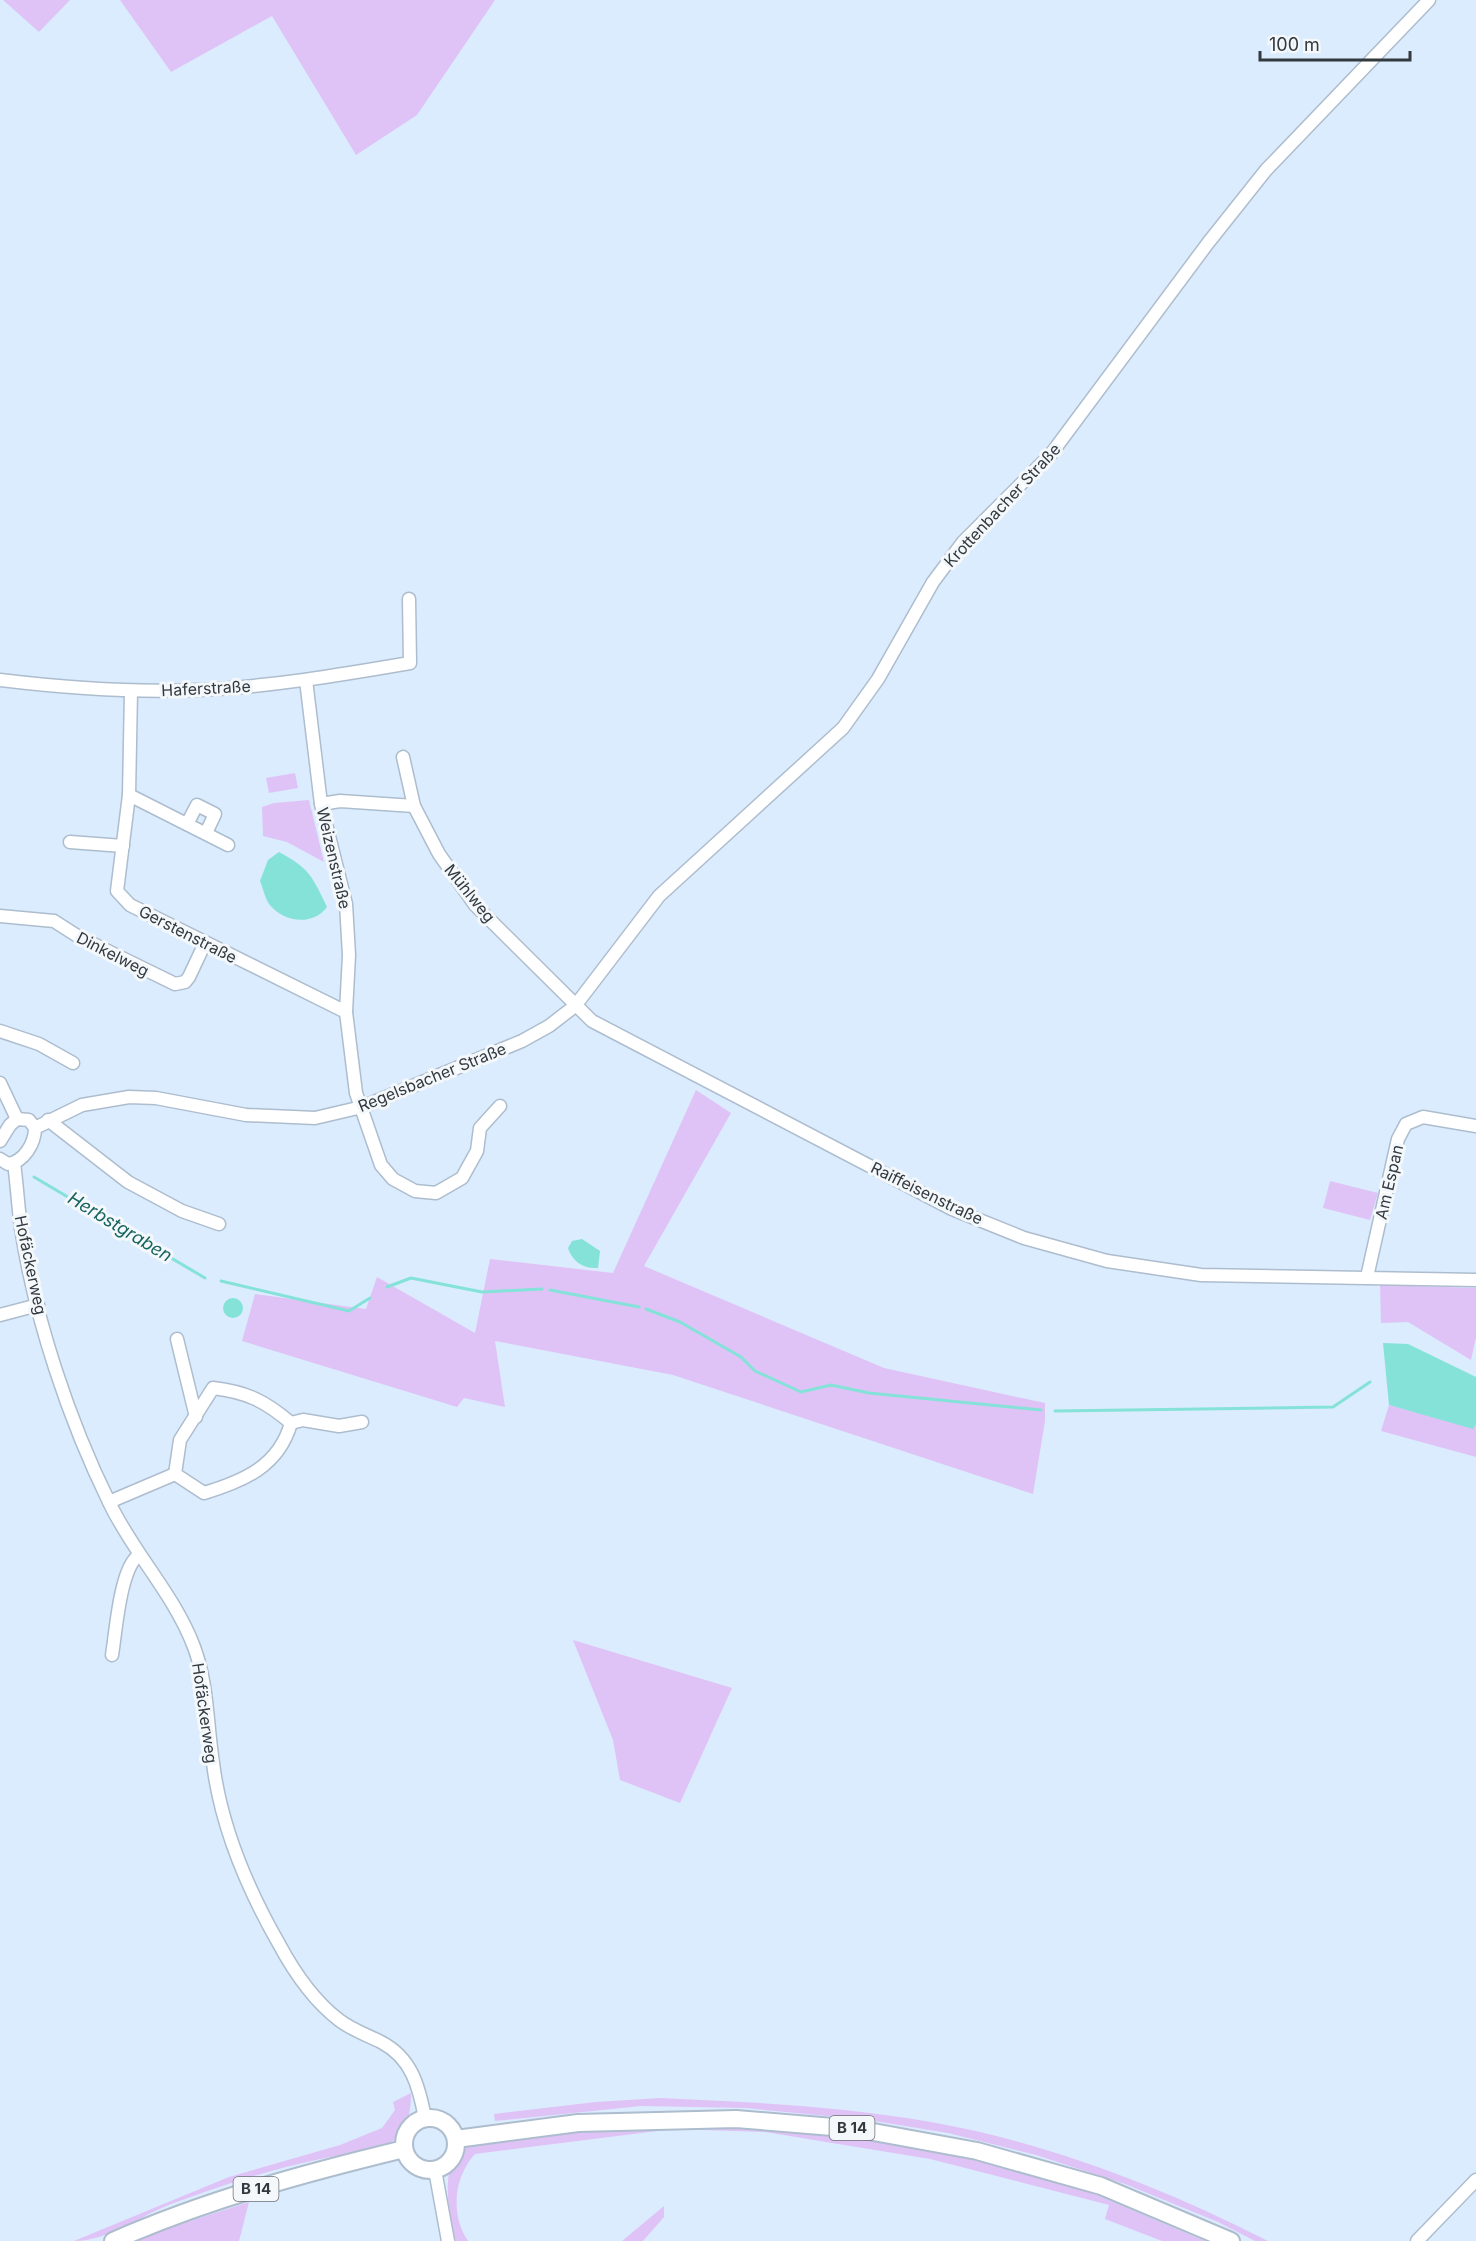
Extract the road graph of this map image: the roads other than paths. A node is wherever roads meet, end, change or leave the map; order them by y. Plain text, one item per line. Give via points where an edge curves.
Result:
1 (1429, 0) edge
2 (409, 599) dead end
3 (0, 680) edge
4 (306, 680) junction
5 (132, 691) junction
6 (403, 757) dead end
7 (129, 795) junction
8 (321, 804) junction
9 (414, 806) junction
10 (187, 824) junction
11 (206, 833) junction
12 (70, 842) dead end
13 (228, 844) dead end
14 (123, 846) junction
15 (0, 916) edge
16 (205, 943) junction
17 (575, 1006) junction
18 (346, 1012) junction
19 (0, 1031) edge
20 (73, 1063) dead end
21 (0, 1083) edge
22 (500, 1106) dead end
23 (362, 1107) junction
24 (17, 1119) junction
25 (48, 1120) junction
26 (1476, 1126) edge
27 (35, 1128) junction
28 (0, 1141) edge
29 (0, 1159) edge
30 (14, 1163) junction
31 (219, 1224) dead end
32 (1367, 1276) junction
33 (1476, 1280) edge
34 (38, 1305) junction
35 (0, 1315) edge
36 (177, 1339) dead end
37 (196, 1417) junction
38 (362, 1422) dead end
39 (291, 1423) junction
40 (175, 1473) junction
41 (109, 1502) junction
42 (139, 1555) junction
43 (112, 1655) dead end
44 (425, 2118) junction
45 (456, 2139) junction
46 (404, 2148) junction
47 (435, 2170) junction
48 (1476, 2180) edge
49 (113, 2241) edge
50 (448, 2241) edge
51 (1231, 2241) edge
52 (1417, 2241) edge

1 - 17 street, Krottenbacher Straße via 1266,170 1051,454 963,542 933,582 878,679 843,728 659,896
2 - 4 street, Haferstraße via 410,663
3 - 5 street, Haferstraße
4 - 5 street, Haferstraße via 198,690
4 - 8 street, Weizenstraße
5 - 7 street, Gerstenstraße
6 - 9 street, Mühlweg
7 - 10 street
7 - 14 street, Gerstenstraße
8 - 9 street via 340,801
8 - 18 street, Weizenstraße via 346,904
9 - 17 street, Mühlweg via 439,854 475,905
10 - 11 street
10 - 11 street via 197,805 215,814
11 - 13 street
12 - 14 street
14 - 16 street, Gerstenstraße via 117,891 120,897
15 - 16 street, Dinkelweg via 54,921 175,984 189,977
16 - 18 street, Gerstenstraße
17 - 23 street, Regelsbacher Straße via 522,1041
17 - 32 street, Raiffeisenstraße via 592,1021 952,1209 1024,1238 1107,1261 1201,1275
18 - 23 street, Weizenstraße via 356,1093
19 - 20 street via 39,1044
21 - 24 street
22 - 23 street, Weizenstraße via 480,1128 477,1151 462,1178 436,1193 415,1191 393,1179 381,1165
23 - 25 street, Regelsbacher Straße via 315,1118 246,1115 156,1098 129,1097 82,1105
24 - 27 street via 29,1120
24 - 28 street
25 - 27 street, Regelsbacher Straße
25 - 31 street via 128,1182 182,1211
26 - 32 street, Am Espan via 1423,1117 1406,1124 1398,1139
27 - 30 street via 28,1149
29 - 30 street
30 - 34 street, Hofäckerweg via 21,1229
32 - 33 street, Raiffeisenstraße
34 - 35 street
34 - 41 street, Hofäckerweg via 77,1426
36 - 37 street
37 - 39 street via 213,1388 231,1390 268,1404
37 - 40 street via 180,1440
38 - 39 street via 339,1426 303,1420
39 - 40 street via 285,1444 268,1463 234,1484 204,1493
40 - 41 street
41 - 42 street, Hofäckerweg
42 - 43 street via 133,1558 124,1583
42 - 44 street, Hofäckerweg via 171,1599 194,1646 226,1825 257,1902 279,1945 316,1999 340,2020 390,2048 407,2065 418,2085
44 - 45 main road via 448,2125
44 - 46 main road via 408,2129
45 - 47 main road via 451,2159
45 - 51 main road, B 14 via 578,2123 736,2119 857,2129 977,2151 1101,2186
46 - 47 main road via 411,2163
46 - 49 main road, B 14 via 302,2174
47 - 50 street
48 - 52 street

